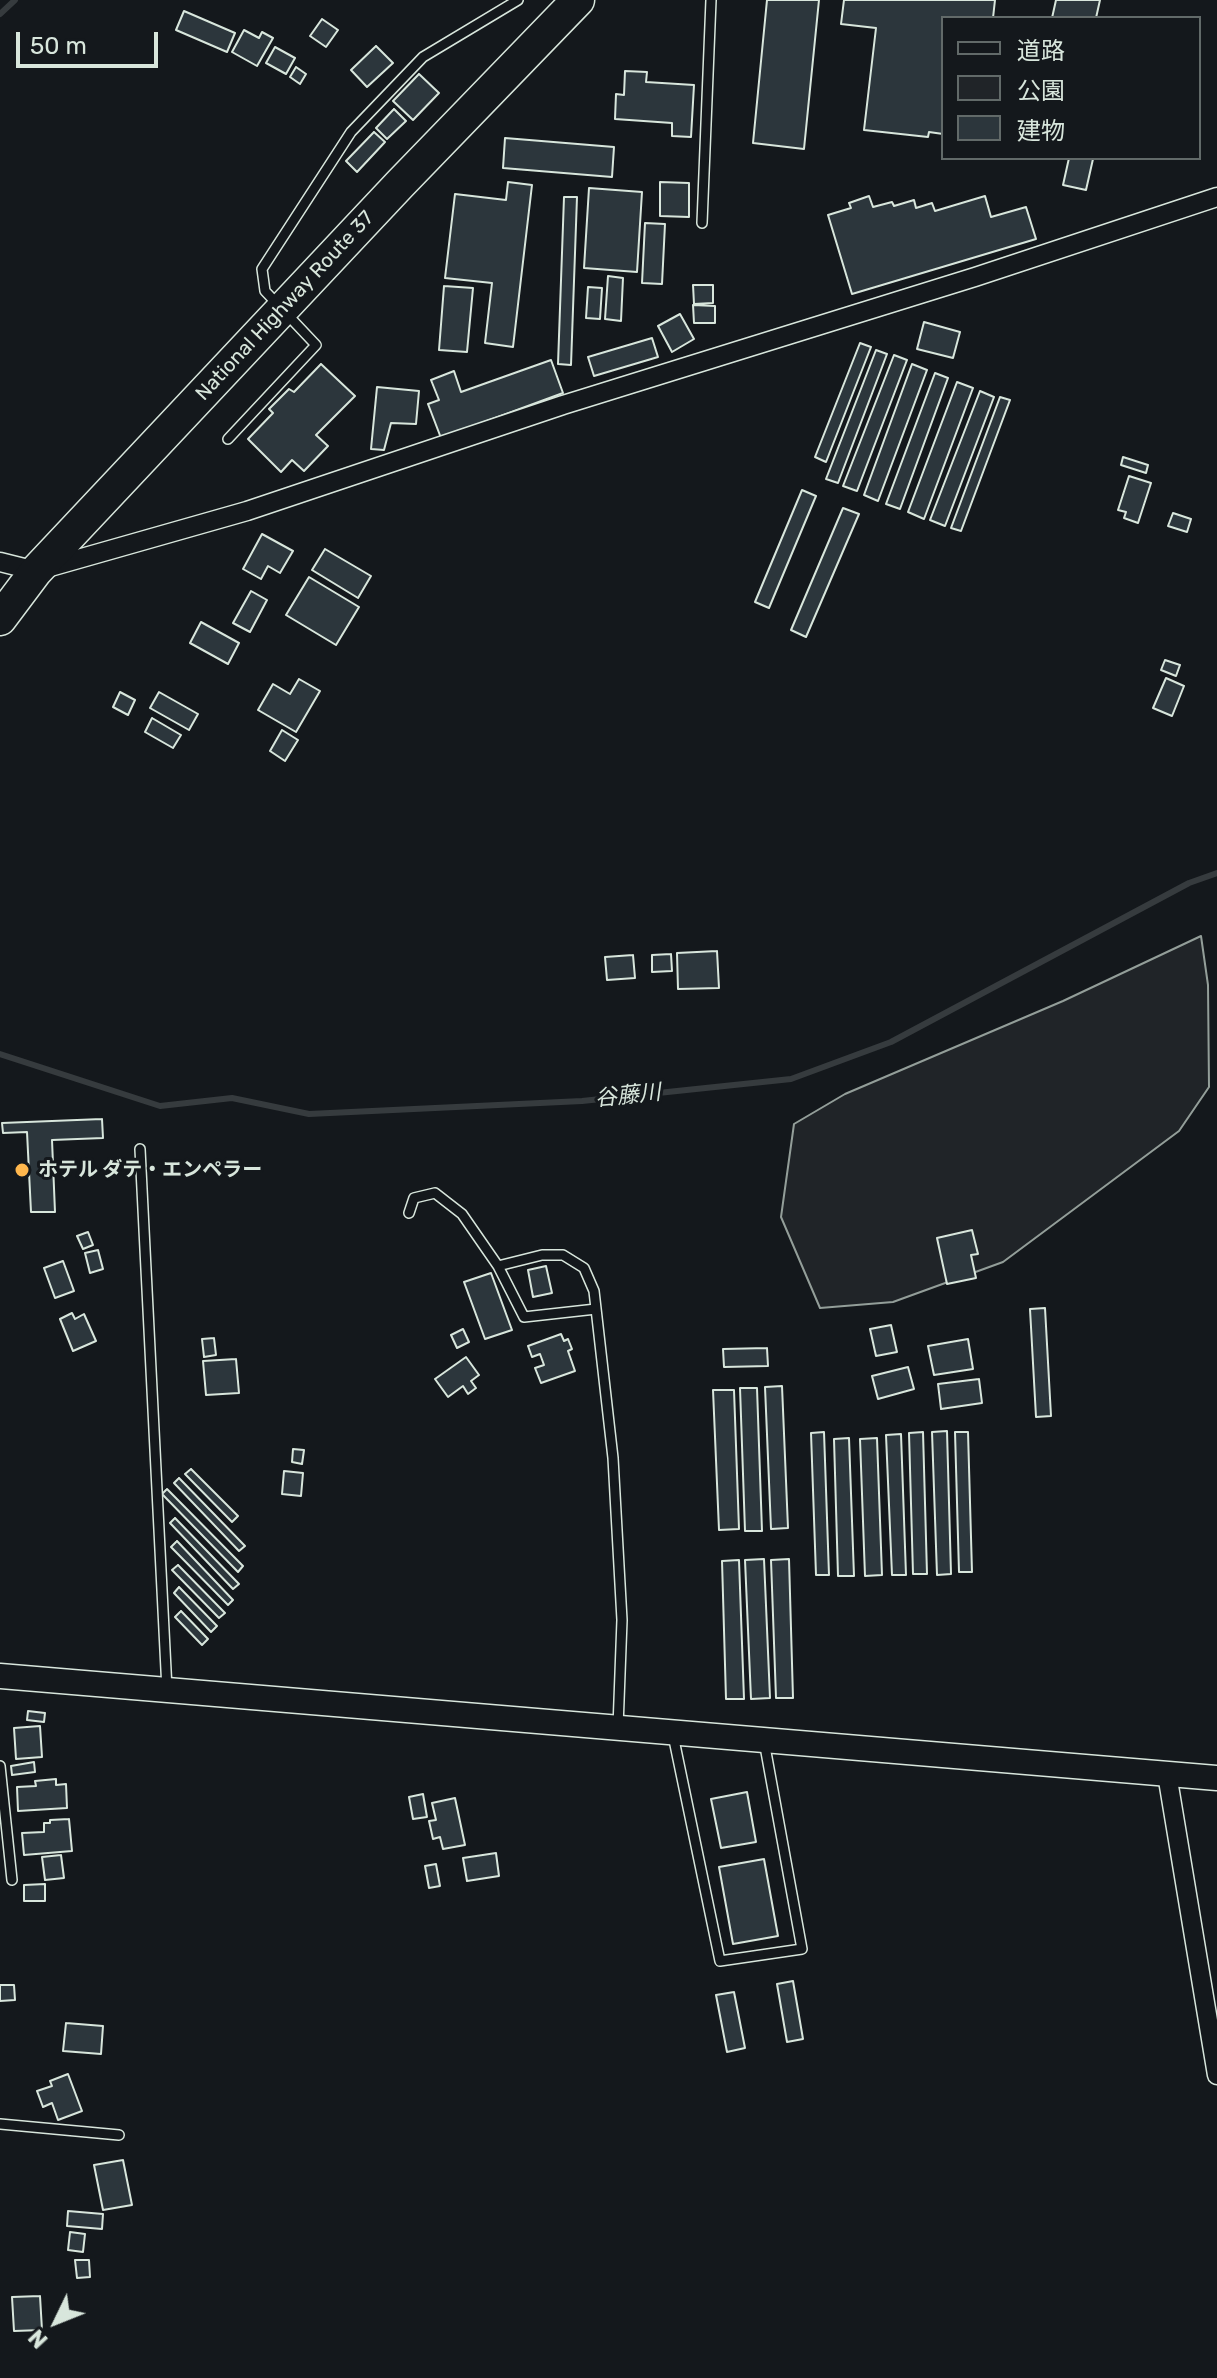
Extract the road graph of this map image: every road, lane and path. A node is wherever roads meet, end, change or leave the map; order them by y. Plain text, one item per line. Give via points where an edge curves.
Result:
1 (518, 0) edge
2 (578, 0) edge
3 (711, 0) edge
4 (1217, 197) edge
5 (702, 223) dead end
6 (282, 309) junction
7 (228, 439) dead end
8 (0, 562) edge
9 (36, 571) junction
10 (0, 619) edge
11 (140, 1149) dead end
12 (409, 1213) dead end
13 (498, 1266) junction
14 (596, 1309) junction
15 (0, 1676) edge
16 (167, 1690) junction
17 (618, 1729) junction
18 (673, 1734) junction
19 (764, 1741) junction
20 (0, 1766) edge
21 (1167, 1774) junction
22 (1217, 1778) edge
23 (12, 1880) dead end
24 (1217, 2075) edge
25 (0, 2124) edge
26 (119, 2135) dead end

1 - 6 lane via 423,57 351,132 262,269 265,291
2 - 6 highway, National Highway Route 37
3 - 5 lane
4 - 9 street via 247,511
6 - 7 lane via 316,345
6 - 9 highway, National Highway Route 37
8 - 9 street
9 - 10 highway, National Highway Route 37
11 - 16 lane
12 - 13 lane via 414,1198 435,1193 462,1214
13 - 14 lane via 524,1317
13 - 14 lane via 563,1255 584,1268
14 - 17 lane via 613,1458 621,1606
15 - 16 street
16 - 17 street
17 - 18 street
18 - 19 street
18 - 19 lane via 720,1961 802,1949
19 - 21 street
20 - 23 lane
21 - 22 street
21 - 24 street
25 - 26 lane

